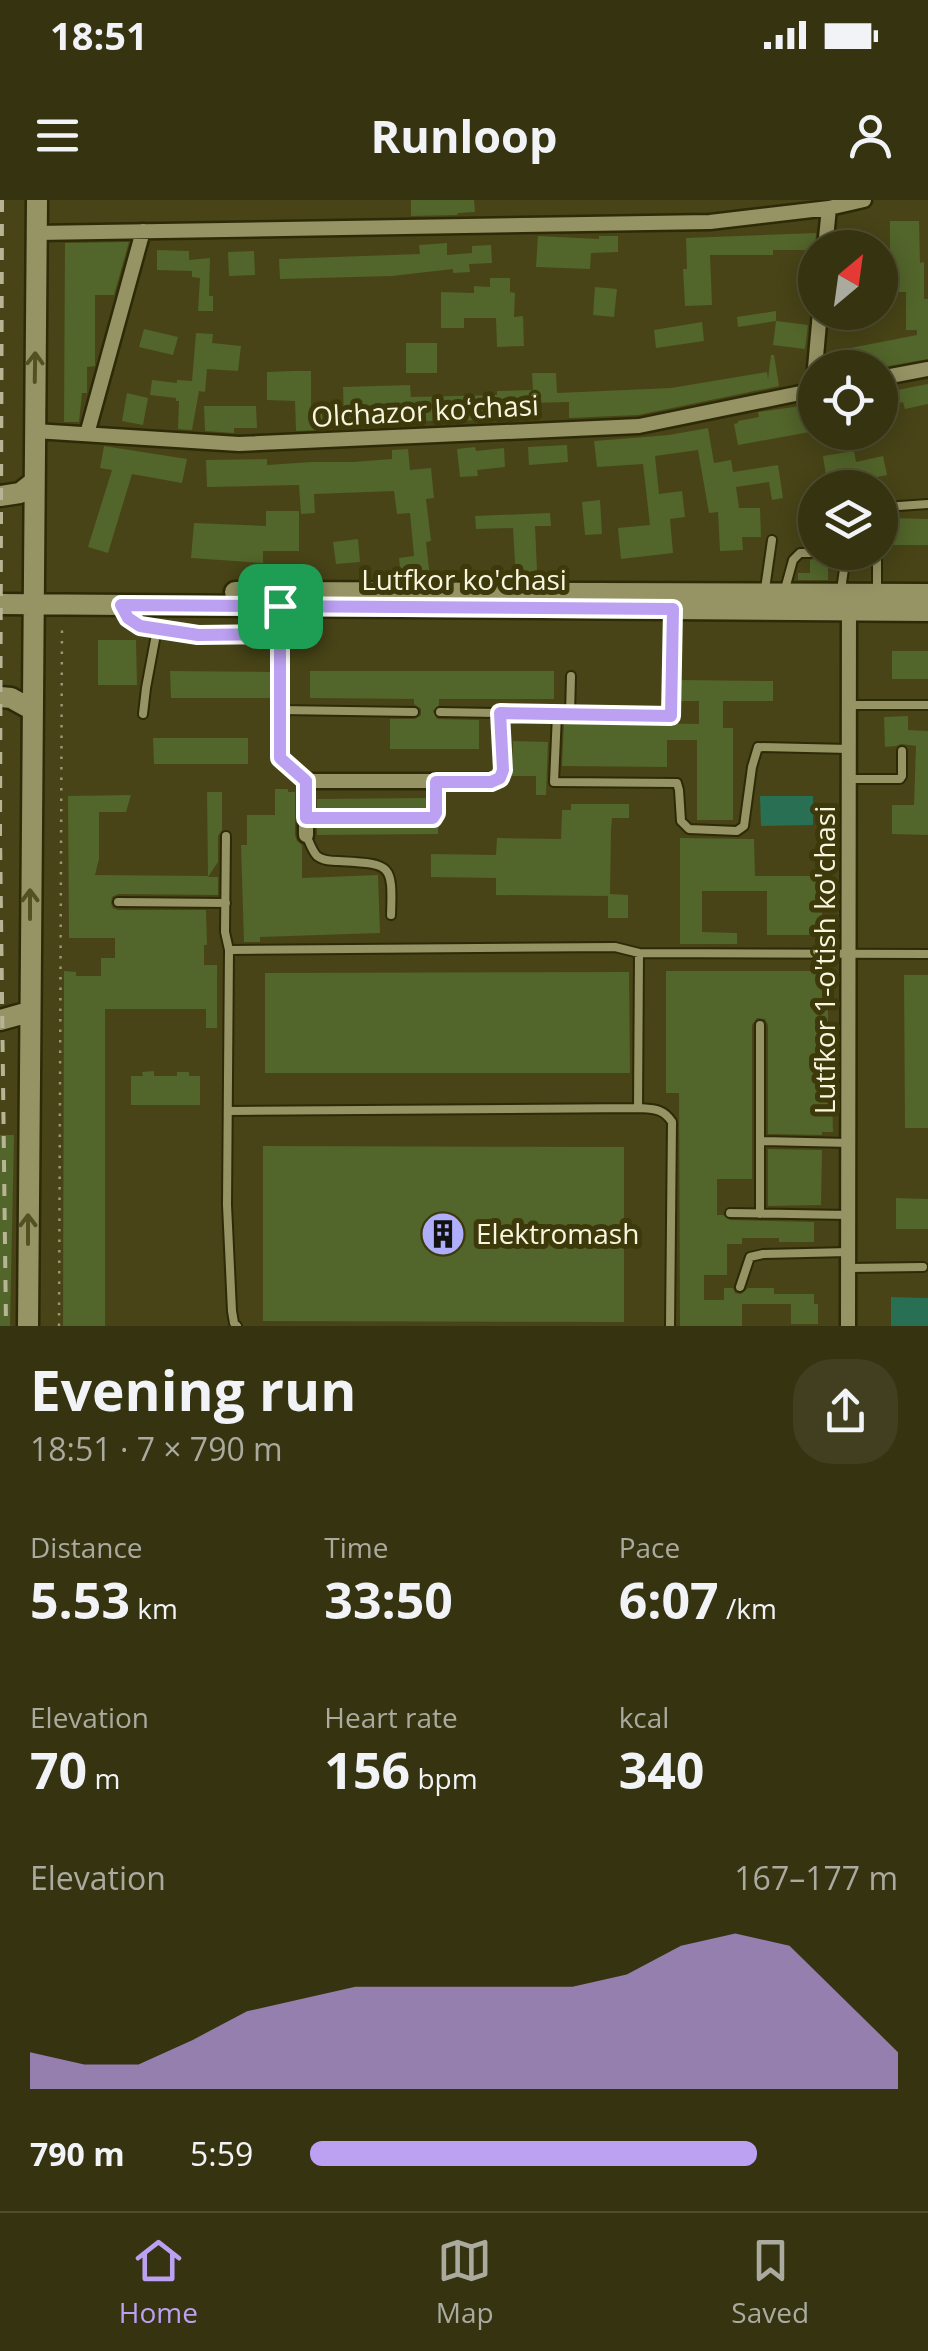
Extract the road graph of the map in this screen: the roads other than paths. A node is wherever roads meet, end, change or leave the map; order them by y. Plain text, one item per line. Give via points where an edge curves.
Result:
1 (37, 200) edge
2 (864, 200) edge
3 (829, 208) junction
4 (827, 230) edge
5 (143, 231) junction
6 (36, 233) junction
7 (928, 369) edge
8 (898, 375) edge
9 (798, 394) edge
10 (34, 432) junction
11 (87, 434) junction
12 (34, 482) junction
13 (0, 496) edge
14 (928, 504) edge
15 (898, 506) edge
16 (772, 540) dead end
17 (798, 555) edge
18 (844, 570) edge
19 (877, 570) edge
20 (0, 590) edge
21 (774, 594) junction
22 (877, 594) junction
23 (928, 594) edge
24 (33, 597) junction
25 (281, 599) junction
26 (846, 599) junction
27 (0, 604) edge
28 (121, 605) junction
29 (673, 609) junction
30 (928, 610) edge
31 (157, 628) junction
32 (280, 634) junction
33 (571, 676) dead end
34 (0, 697) edge
35 (850, 705) junction
36 (928, 705) edge
37 (31, 710) junction
38 (280, 710) junction
39 (414, 712) dead end
40 (440, 712) dead end
41 (500, 713) junction
42 (144, 714) dead end
43 (556, 714) junction
44 (570, 714) junction
45 (850, 749) junction
46 (902, 752) dead end
47 (850, 779) junction
48 (306, 781) junction
49 (436, 782) junction
50 (306, 818) junction
51 (306, 835) joint
52 (226, 836) dead end
53 (118, 902) dead end
54 (226, 903) junction
55 (391, 915) dead end
56 (229, 950) junction
57 (640, 953) junction
58 (928, 954) edge
59 (850, 955) junction
60 (30, 1012) junction
61 (0, 1020) edge
62 (760, 1025) dead end
63 (638, 1108) junction
64 (228, 1111) junction
65 (760, 1141) junction
66 (850, 1143) junction
67 (730, 1213) dead end
68 (760, 1214) junction
69 (849, 1215) junction
70 (849, 1260) junction
71 (924, 1267) dead end
72 (740, 1287) dead end
73 (28, 1326) edge
74 (238, 1326) edge
75 (670, 1326) edge
76 (848, 1326) edge

1 - 6 main road
2 - 3 street
3 - 4 street
3 - 5 street via 710,222
5 - 6 street
5 - 11 street
10 -> 6 main road
7 - 8 street
9 - 11 street, Olchazor koʻchasi via 639,426 239,444
10 - 11 street, Olchazor koʻchasi
10 - 12 main road
12 - 13 main road
12 - 24 main road
14 - 15 lane
16 - 21 lane
17 - 21 lane
18 - 26 lane
19 - 22 lane
20 - 24 main road, Lutfkor ko'chasi
21 - 25 main road, Lutfkor ko'chasi
21 - 26 main road, Lutfkor ko'chasi
22 - 23 main road, Lutfkor ko'chasi
22 - 26 main road, Lutfkor ko'chasi
24 - 25 main road, Lutfkor ko'chasi
24 - 27 main road, Lutfkor ko'chasi
24 - 28 main road, Lutfkor ko'chasi via 62,605
24 - 37 main road
25 - 28 main road, Lutfkor ko'chasi
25 - 29 main road, Lutfkor ko'chasi
25 - 32 street
26 - 29 main road, Lutfkor ko'chasi
26 - 30 main road, Lutfkor ko'chasi
26 - 35 street, Lutfkor 1-o'tish ko'chasi
28 - 31 lane via 140,626
29 - 44 lane via 671,716
31 - 32 lane
31 - 42 lane
32 - 38 street
33 - 44 lane
34 - 37 main road
35 - 36 lane
35 - 45 street, Lutfkor 1-o'tish ko'chasi
60 -> 37 main road
38 - 39 lane
38 - 48 street via 280,758
40 - 41 lane
41 - 43 lane
41 - 49 street via 500,778
43 - 44 lane
43 - 45 lane via 554,782 677,783 681,822 689,829 744,826 758,747
45 - 47 street, Lutfkor 1-o'tish ko'chasi
46 - 47 lane via 900,779
47 - 59 street, Lutfkor 1-o'tish ko'chasi
48 - 49 street
48 - 50 street
49 - 50 lane via 433,818
50 - 51 street
51 - 55 lane via 315,855 326,860 384,869 392,879
52 - 54 lane
53 - 54 lane
54 - 56 lane
56 - 57 lane via 614,946
56 - 64 lane
57 - 59 lane
57 - 63 lane
58 - 59 lane
59 - 66 street, Lutfkor 1-o'tish ko'chasi
60 - 61 main road
73 -> 60 main road
62 - 65 lane
63 - 64 lane
63 - 75 lane via 666,1113 672,1122
64 - 74 lane via 227,1205
65 - 66 lane
65 - 68 lane
66 - 69 street, Lutfkor 1-o'tish ko'chasi
67 - 68 lane
68 - 69 lane
69 - 70 street, Lutfkor 1-o'tish ko'chasi
70 - 71 lane
70 - 72 lane via 750,1257
70 - 76 street, Lutfkor 1-o'tish ko'chasi

